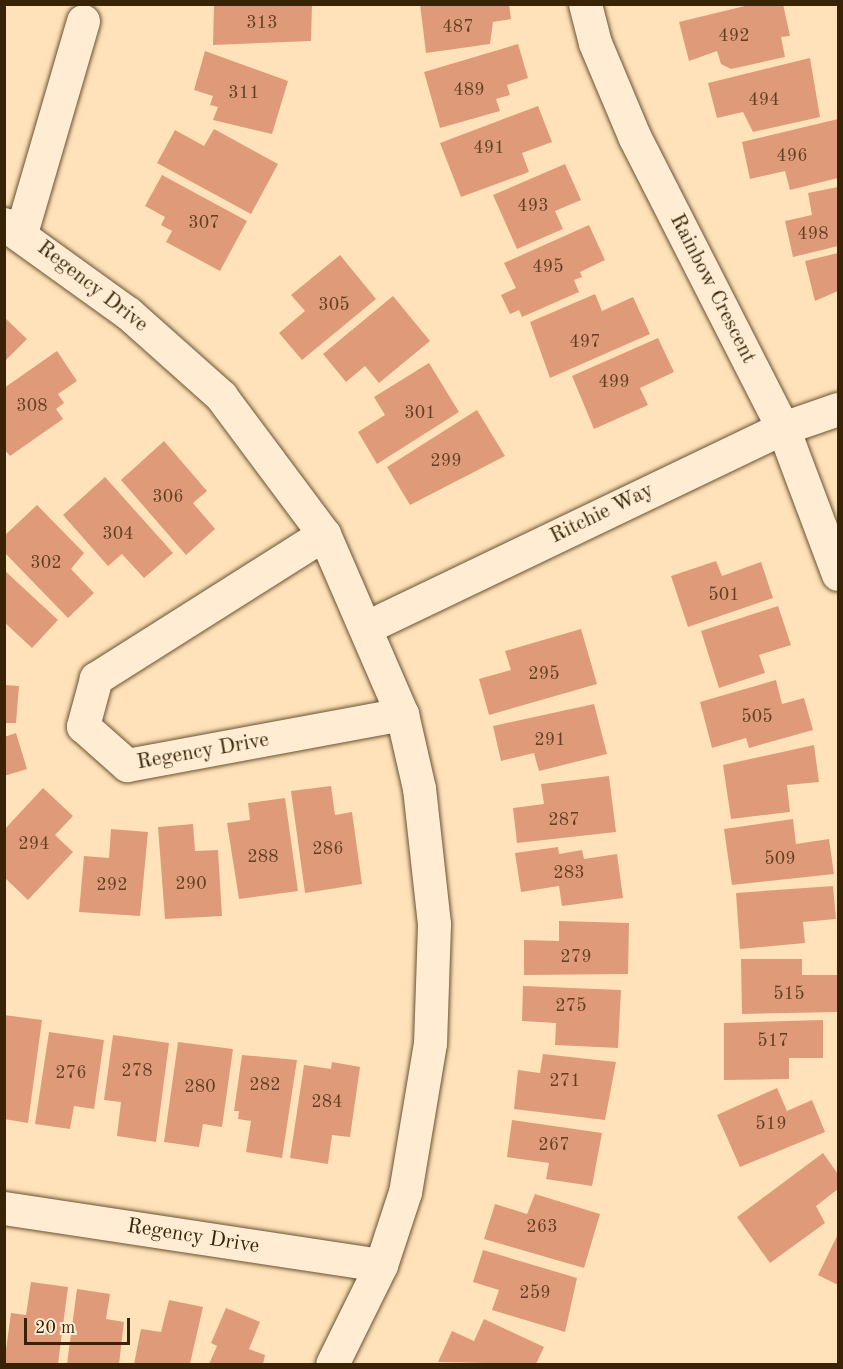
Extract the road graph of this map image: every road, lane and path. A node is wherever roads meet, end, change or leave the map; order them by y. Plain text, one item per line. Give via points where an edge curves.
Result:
1 (585, 4) edge
2 (82, 21) dead end
3 (13, 229) edge
4 (838, 409) edge
5 (783, 428) junction
6 (324, 534) junction
7 (838, 574) edge
8 (369, 626) junction
9 (402, 714) junction
10 (4, 1208) edge
11 (381, 1265) junction
12 (332, 1365) edge

1 - 5 street, Rainbow Crescent via 595,43 635,138
2 - 3 street, Regency Drive
3 - 6 street, Regency Drive via 128,313 221,396
4 - 5 street, Ritchie Way
5 - 7 street, Rainbow Crescent
5 - 8 street, Ritchie Way
6 - 8 street, Regency Drive
6 - 9 street, Regency Drive via 96,678 82,726 127,765
8 - 9 street, Regency Drive
9 - 11 street, Regency Drive via 419,788 434,924 430,1043 405,1192
10 - 11 street, Regency Drive
11 - 12 street, Regency Drive

